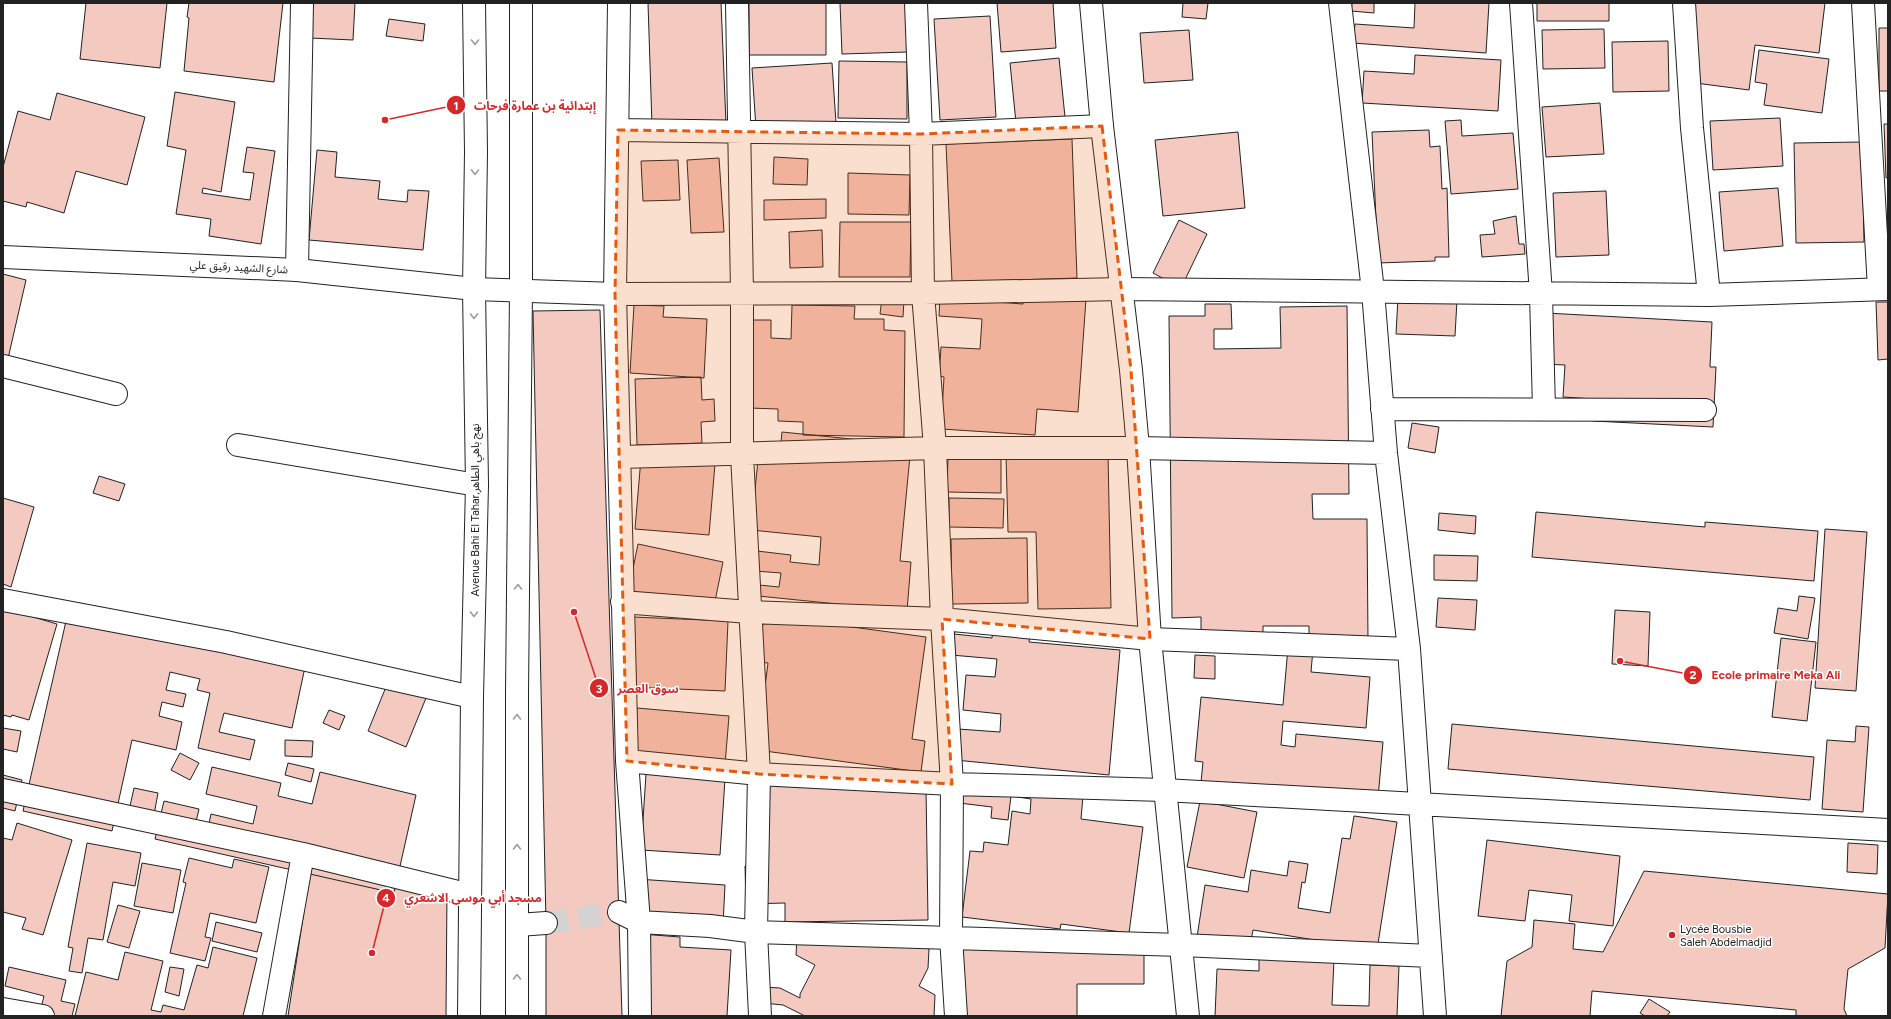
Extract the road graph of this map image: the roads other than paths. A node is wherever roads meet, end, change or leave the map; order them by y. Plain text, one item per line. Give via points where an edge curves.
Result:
1 (302, 3) edge
2 (474, 3) edge
3 (520, 3) edge
4 (619, 3) edge
5 (737, 3) edge
6 (916, 3) edge
7 (1091, 3) edge
8 (1340, 3) edge
9 (1521, 3) edge
10 (1684, 3) edge
11 (1863, 3) edge
12 (1102, 126) junction
13 (618, 130) junction
14 (739, 132) junction
15 (921, 134) junction
16 (3, 257) edge
17 (297, 270) junction
18 (474, 289) junction
19 (1122, 289) junction
20 (1884, 289) edge
21 (521, 291) junction
22 (1373, 291) junction
23 (742, 293) junction
24 (923, 293) junction
25 (615, 294) junction
26 (1541, 294) junction
27 (1709, 295) junction
28 (3, 366) edge
29 (116, 394) dead end
30 (1382, 409) junction
31 (1544, 409) junction
32 (1705, 410) dead end
33 (238, 445) dead end
34 (935, 448) junction
35 (1138, 448) junction
36 (1386, 453) junction
37 (742, 454) junction
38 (620, 457) junction
39 (477, 485) junction
40 (3, 600) edge
41 (622, 602) junction
42 (749, 612) junction
43 (942, 619) junction
44 (1150, 639) junction
45 (1409, 649) junction
46 (472, 697) junction
47 (627, 761) junction
48 (759, 774) junction
49 (952, 784) junction
50 (3, 790) edge
51 (1164, 790) junction
52 (1421, 804) junction
53 (1888, 830) edge
54 (303, 854) junction
55 (470, 895) junction
56 (619, 912) tunnel mouth
57 (639, 922) junction
58 (546, 923) tunnel mouth
59 (518, 925) junction
60 (756, 932) junction
61 (951, 937) junction
62 (1181, 945) junction
63 (1431, 956) junction
64 (3, 1009) edge
65 (42, 1016) edge
66 (274, 1016) edge
67 (469, 1016) edge
68 (517, 1016) edge
69 (640, 1016) edge
70 (760, 1016) edge
71 (956, 1016) edge
72 (1188, 1016) edge
73 (1435, 1016) edge

1 - 17 street
2 -> 18 street, Avenue Bahi El Tahar,نهج باهي الطاهر
3 - 21 street
4 - 13 street
5 - 14 street
6 - 15 street
7 - 12 street
8 - 22 street
9 - 26 street
10 - 27 street via 1692,128
11 - 20 street
12 - 15 street
12 - 19 street
13 - 14 street
13 - 25 street
14 - 15 street
14 - 23 street
15 - 24 street
16 - 17 street, شارع الشهيد رقيق علي
17 - 18 street, شارع الشهيد رقيق علي
18 - 21 street, شارع الشهيد رقيق علي
18 -> 39 street, Avenue Bahi El Tahar,نهج باهي الطاهر
19 - 22 street, شارع الشهيد رقيق علي
19 - 24 street, شارع الشهيد رقيق علي
19 - 35 street
20 - 27 street, شارع الشهيد رقيق علي
21 - 25 street, شارع الشهيد رقيق علي
59 -> 21 street via 517,692
22 - 26 street, شارع الشهيد رقيق علي
22 - 30 street
23 - 24 street, شارع الشهيد رقيق علي
23 - 25 street, شارع الشهيد رقيق علي
23 - 37 street
24 - 34 street
25 - 38 street
26 - 27 street, شارع الشهيد رقيق علي
26 - 31 street
28 - 29 street
30 - 31 street
30 - 36 street
31 - 32 street
33 - 39 street
34 - 35 street
34 - 37 street
34 - 43 street
35 - 36 street
35 - 44 street
36 - 45 street
37 - 38 street
37 - 42 street
38 - 41 street
39 -> 46 street, Avenue Bahi El Tahar,نهج باهي الطاهر
40 - 46 street via 226,642
41 - 42 street
41 - 47 street
42 - 43 street
42 - 48 street
43 - 44 street
43 - 49 street
44 - 45 street
44 - 51 street
45 - 52 street
46 - 55 street, Avenue Bahi El Tahar,نهج باهي الطاهر
47 - 48 street
47 - 57 street
48 - 49 street
48 - 60 street
49 - 51 street
49 - 61 street
50 - 54 street
51 - 52 street
51 - 62 street
52 - 53 street
52 - 63 street
54 - 55 street
54 - 66 street
55 - 67 street, Avenue Bahi El Tahar,نهج باهي الطاهر
56 - 57 street
57 - 60 street via 710,926
57 - 69 street
58 - 59 street
68 -> 59 street
60 - 61 street
60 - 70 street
61 - 62 street
61 - 71 street
62 - 63 street
62 - 72 street
63 - 73 street
64 - 65 street

